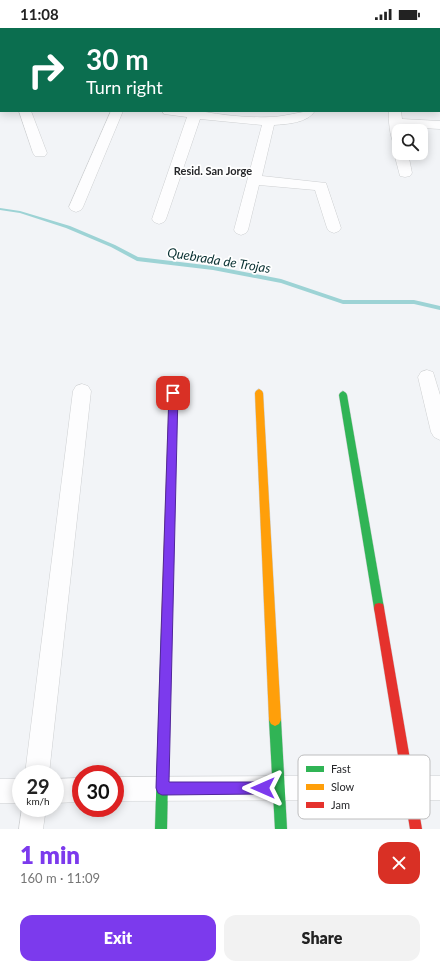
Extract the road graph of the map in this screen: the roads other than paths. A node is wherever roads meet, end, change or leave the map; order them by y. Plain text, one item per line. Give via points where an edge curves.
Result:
1 (25, 112) edge
2 (117, 112) edge
3 (177, 112) edge
4 (307, 112) edge
5 (194, 114) junction
6 (395, 117) edge
7 (269, 121) junction
8 (440, 125) edge
9 (40, 153) dead end
10 (402, 160) edge
11 (405, 173) dead end
12 (254, 180) junction
13 (76, 207) dead end
14 (159, 219) dead end
15 (334, 228) dead end
16 (241, 230) dead end
17 (427, 377) dead end
18 (82, 391) dead end
19 (173, 393) dead end
20 (259, 393) dead end
21 (343, 395) dead end
22 (440, 432) edge
23 (405, 755) edge
24 (38, 765) edge
25 (162, 788) junction
26 (278, 788) junction
27 (298, 788) edge
28 (430, 788) edge
29 (440, 788) edge
30 (124, 789) edge
31 (0, 791) edge
32 (12, 791) edge
33 (33, 817) edge
34 (415, 819) edge
35 (31, 829) edge
36 (161, 829) edge
37 (281, 829) edge
38 (416, 829) edge

1 - 9 street
2 - 13 street
3 - 5 street
4 - 7 street via 298,118
5 - 7 street
5 - 14 street
6 - 8 street
7 - 12 street
10 - 11 street
12 - 15 street via 321,186
12 - 16 street
17 - 22 street
18 - 24 street
19 - 25 street
20 - 26 street
21 - 23 street
25 - 26 street
25 - 30 street
25 - 36 street
26 - 27 street
26 - 37 street
28 - 29 street
31 - 32 street
33 - 35 street
34 - 38 street

